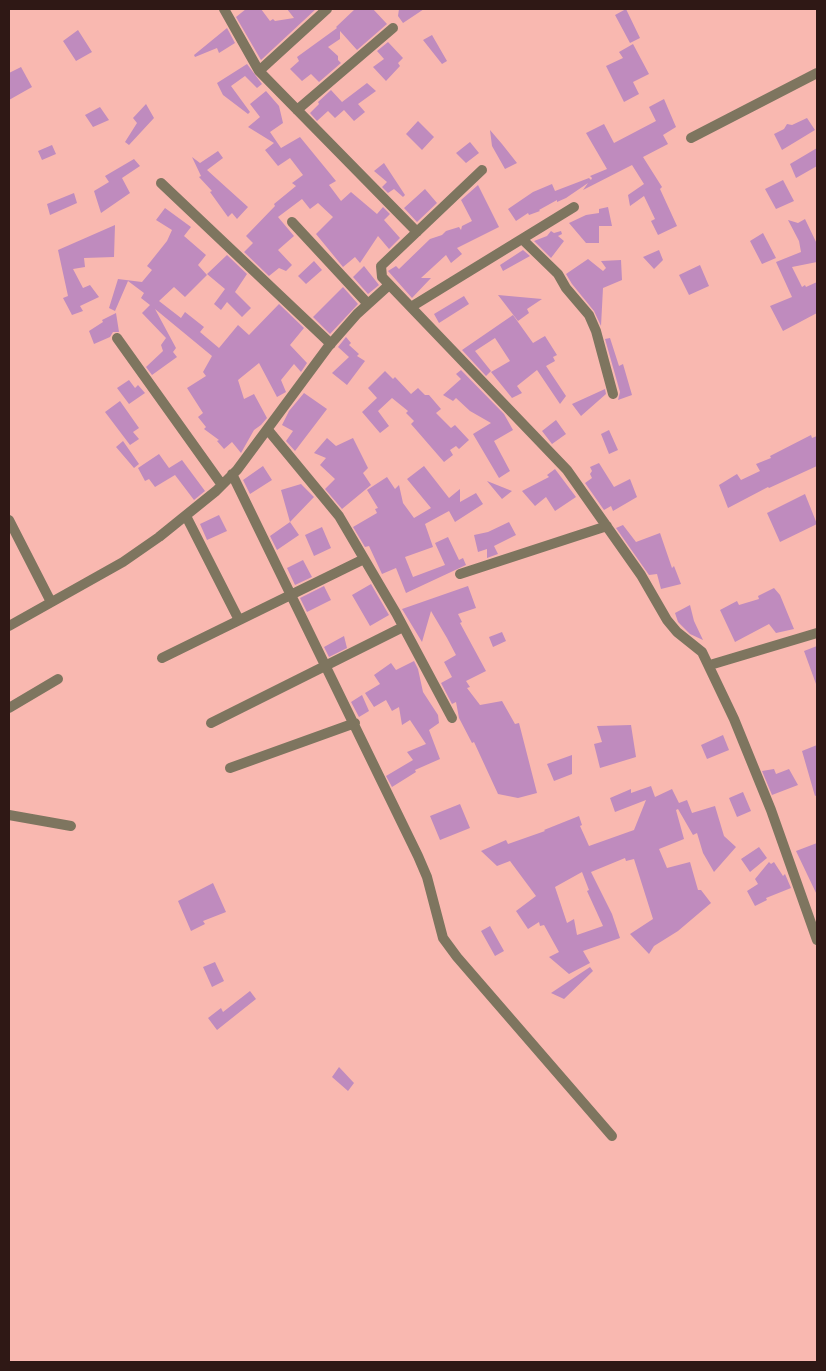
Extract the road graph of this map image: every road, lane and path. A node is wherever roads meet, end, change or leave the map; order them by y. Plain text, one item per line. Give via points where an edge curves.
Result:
1 (224, 9) edge
2 (327, 9) edge
3 (393, 28) dead end
4 (259, 71) junction
5 (817, 73) edge
6 (297, 110) junction
7 (691, 138) dead end
8 (482, 170) dead end
9 (161, 183) dead end
10 (574, 207) dead end
11 (292, 222) dead end
12 (417, 232) junction
13 (522, 239) junction
14 (389, 285) junction
15 (368, 304) junction
16 (411, 307) junction
17 (117, 338) dead end
18 (331, 344) junction
19 (613, 394) dead end
20 (268, 430) junction
21 (232, 474) junction
22 (222, 485) junction
23 (186, 516) junction
24 (9, 520) edge
25 (607, 526) junction
26 (364, 559) junction
27 (460, 574) dead end
28 (292, 594) junction
29 (51, 602) junction
30 (239, 620) junction
31 (9, 626) edge
32 (403, 626) junction
33 (817, 633) edge
34 (162, 658) dead end
35 (327, 664) junction
36 (710, 665) junction
37 (58, 679) dead end
38 (9, 708) edge
39 (452, 718) dead end
40 (210, 723) dead end
41 (355, 723) junction
42 (230, 768) dead end
43 (9, 814) edge
44 (71, 826) dead end
45 (817, 940) edge
46 (612, 1136) dead end

1 - 4 street
2 - 4 street
3 - 6 street
4 - 6 street
5 - 7 street
6 - 12 street
8 - 12 street
9 - 18 street
10 - 13 street
11 - 15 street
12 - 14 street via 381,266 382,277
13 - 16 street
13 - 19 street via 558,274 589,314
14 - 15 street
14 - 16 street
15 - 18 street
16 - 25 street via 567,470
17 - 22 street
18 - 20 street
20 - 21 street
20 - 26 street via 339,516
21 - 22 street
21 - 28 street
22 - 23 street
23 - 29 street via 123,562
23 - 30 street
24 - 29 street
25 - 27 street
25 - 36 street via 667,620 702,652
26 - 28 street
26 - 32 street
28 - 30 street
28 - 35 street
29 - 31 street
30 - 34 street
32 - 35 street
32 - 39 street
33 - 36 street
35 - 40 street
35 - 41 street
36 - 45 street via 771,810
37 - 38 street
41 - 42 street
41 - 46 street via 427,877 444,938
43 - 44 street

